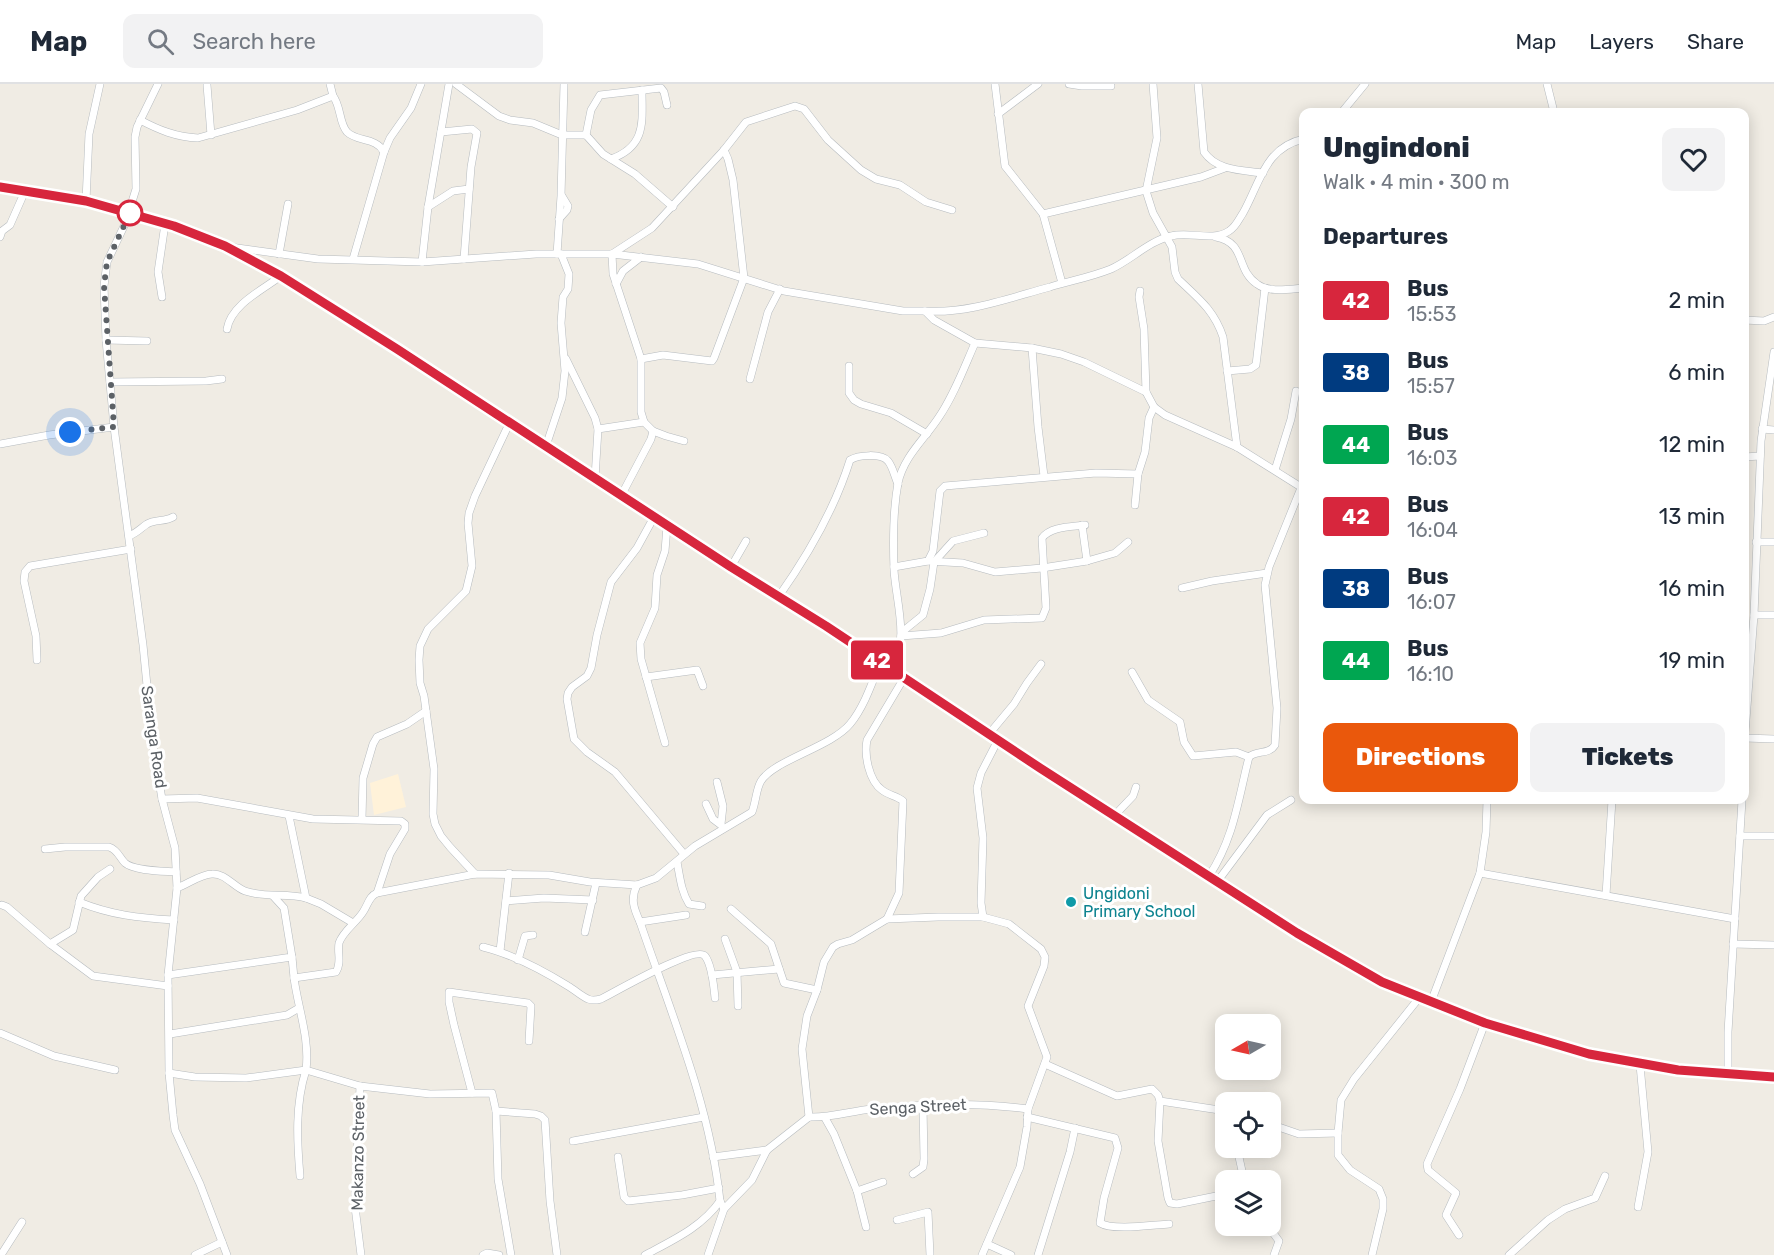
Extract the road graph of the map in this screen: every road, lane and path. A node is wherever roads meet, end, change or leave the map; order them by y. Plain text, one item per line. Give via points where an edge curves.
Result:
1 (100, 84) edge
2 (158, 84) edge
3 (209, 84) edge
4 (330, 84) edge
5 (421, 84) edge
6 (449, 84) edge
7 (456, 84) edge
8 (564, 84) edge
9 (995, 84) edge
10 (1038, 84) edge
11 (1069, 84) edge
12 (1153, 84) edge
13 (1198, 84) edge
14 (1365, 84) edge
15 (1547, 84) edge
16 (1111, 86) edge
17 (642, 90) junction
18 (333, 96) junction
19 (667, 105) dead end
20 (1345, 108) edge
21 (1553, 108) edge
22 (998, 114) junction
23 (140, 120) junction
24 (441, 132) junction
25 (211, 135) junction
26 (562, 135) junction
27 (586, 135) junction
28 (1299, 140) edge
29 (724, 150) junction
30 (384, 152) junction
31 (611, 159) junction
32 (1225, 168) junction
33 (1263, 173) junction
34 (0, 187) edge
35 (469, 189) junction
36 (25, 190) junction
37 (1146, 191) junction
38 (86, 201) junction
39 (288, 204) dead end
40 (428, 207) junction
41 (673, 207) junction
42 (952, 210) dead end
43 (130, 213) junction
44 (1043, 214) junction
45 (165, 224) junction
46 (1237, 224) junction
47 (1214, 236) junction
48 (0, 237) edge
49 (1166, 237) junction
50 (225, 246) junction
51 (1236, 246) junction
52 (279, 254) junction
53 (559, 254) junction
54 (612, 254) junction
55 (641, 257) junction
56 (354, 259) junction
57 (464, 260) junction
58 (423, 262) junction
59 (281, 276) junction
60 (744, 278) junction
61 (1062, 283) junction
62 (616, 284) junction
63 (1265, 288) junction
64 (1299, 288) edge
65 (780, 289) junction
66 (1140, 291) dead end
67 (162, 297) dead end
68 (925, 311) junction
69 (1774, 317) edge
70 (1749, 320) edge
71 (227, 329) dead end
72 (106, 340) junction
73 (147, 341) dead end
74 (975, 343) junction
75 (1032, 348) junction
76 (1774, 352) edge
77 (564, 357) junction
78 (641, 359) junction
79 (849, 366) dead end
80 (1227, 371) junction
81 (222, 379) dead end
82 (750, 379) dead end
83 (110, 382) junction
84 (1296, 391) dead end
85 (1146, 392) junction
86 (1154, 407) junction
87 (644, 422) junction
88 (509, 424) junction
89 (114, 427) junction
90 (598, 429) junction
91 (1762, 429) junction
92 (653, 430) junction
93 (1774, 430) edge
94 (927, 434) junction
95 (684, 441) dead end
96 (0, 444) edge
97 (546, 446) junction
98 (1237, 447) junction
99 (1760, 456) junction
100 (1749, 457) edge
101 (1275, 470) junction
102 (1138, 474) junction
103 (1044, 476) junction
104 (595, 478) junction
105 (898, 484) junction
106 (1299, 485) edge
107 (1299, 494) edge
108 (621, 496) junction
109 (1136, 505) dead end
110 (173, 517) dead end
111 (654, 517) junction
112 (667, 526) junction
113 (984, 533) dead end
114 (129, 536) junction
115 (746, 541) dead end
116 (1128, 542) dead end
117 (1756, 542) junction
118 (1774, 542) edge
119 (131, 549) junction
120 (1087, 561) junction
121 (931, 562) junction
122 (731, 567) junction
123 (894, 567) junction
124 (1042, 568) junction
125 (1267, 573) junction
126 (1182, 588) dead end
127 (779, 596) junction
128 (1754, 615) junction
129 (1774, 615) edge
130 (902, 634) junction
131 (1749, 652) edge
132 (37, 660) dead end
133 (880, 663) junction
134 (1041, 664) dead end
135 (891, 669) junction
136 (1132, 672) dead end
137 (646, 677) junction
138 (904, 678) junction
139 (703, 686) dead end
140 (426, 711) junction
141 (989, 734) junction
142 (1749, 738) edge
143 (1774, 739) edge
144 (998, 740) junction
145 (665, 743) dead end
146 (1249, 758) junction
147 (717, 782) dead end
148 (1136, 787) dead end
149 (162, 799) junction
150 (1291, 800) dead end
151 (706, 804) dead end
152 (1487, 804) edge
153 (1612, 804) edge
154 (1742, 804) edge
155 (289, 816) junction
156 (1114, 816) junction
157 (362, 819) junction
158 (722, 827) junction
159 (1740, 836) junction
160 (1774, 836) edge
161 (45, 849) dead end
162 (684, 854) junction
163 (677, 862) junction
164 (110, 869) dead end
165 (177, 872) junction
166 (475, 873) junction
167 (509, 873) junction
168 (1480, 873) junction
169 (1209, 876) junction
170 (1217, 882) junction
171 (597, 883) junction
172 (637, 885) junction
173 (177, 888) junction
174 (377, 893) junction
175 (1606, 895) junction
176 (273, 896) junction
177 (306, 898) junction
178 (506, 900) junction
179 (592, 900) junction
180 (78, 902) junction
181 (2, 905) dead end
182 (702, 906) dead end
183 (731, 909) dead end
184 (686, 915) dead end
185 (983, 917) junction
186 (887, 919) junction
187 (1735, 919) junction
188 (174, 920) junction
189 (640, 922) junction
190 (354, 923) junction
191 (585, 932) dead end
192 (533, 935) dead end
193 (725, 939) dead end
194 (50, 944) junction
195 (1733, 944) junction
196 (1774, 945) edge
197 (483, 947) dead end
198 (500, 951) junction
199 (292, 957) junction
200 (518, 960) junction
201 (780, 969) junction
202 (656, 970) junction
203 (737, 972) junction
204 (168, 975) junction
205 (712, 975) junction
206 (294, 978) junction
207 (168, 986) junction
208 (817, 990) junction
209 (715, 998) dead end
210 (1419, 998) junction
211 (1431, 1002) junction
212 (738, 1006) dead end
213 (299, 1008) junction
214 (1485, 1023) junction
215 (0, 1033) edge
216 (170, 1034) junction
217 (529, 1041) dead end
218 (1045, 1064) junction
219 (1640, 1065) junction
220 (115, 1070) dead end
221 (306, 1070) junction
222 (170, 1073) junction
223 (1728, 1074) junction
224 (1774, 1077) edge
225 (360, 1086) junction
226 (472, 1093) junction
227 (1160, 1101) junction
228 (923, 1106) junction
229 (1215, 1109) edge
230 (496, 1111) junction
231 (1028, 1113) junction
232 (704, 1117) junction
233 (809, 1117) junction
234 (825, 1118) junction
235 (1075, 1128) junction
236 (1281, 1128) edge
237 (1338, 1133) junction
238 (573, 1141) dead end
239 (767, 1150) junction
240 (618, 1157) dead end
241 (713, 1157) junction
242 (913, 1174) dead end
243 (300, 1176) dead end
244 (1605, 1176) dead end
245 (883, 1182) dead end
246 (719, 1188) junction
247 (857, 1191) junction
248 (1215, 1196) edge
249 (720, 1201) junction
250 (1638, 1207) dead end
251 (724, 1209) junction
252 (897, 1220) dead end
253 (22, 1222) dead end
254 (1169, 1224) dead end
255 (866, 1227) dead end
256 (1459, 1235) dead end
257 (1275, 1236) edge
258 (222, 1242) junction
259 (987, 1244) junction
260 (712, 1246) junction
261 (1, 1255) edge
262 (195, 1255) edge
263 (227, 1255) edge
264 (361, 1255) edge
265 (483, 1255) edge
266 (499, 1255) edge
267 (511, 1255) edge
268 (557, 1255) edge
269 (645, 1255) edge
270 (708, 1255) edge
271 (717, 1255) edge
272 (930, 1255) edge
273 (982, 1255) edge
274 (1011, 1255) edge
275 (1038, 1255) edge
276 (1274, 1255) edge
277 (1372, 1255) edge
278 (1509, 1255) edge

1 - 38 street via 89,134
2 - 23 street, Saranga Road
3 - 25 street
4 - 18 street
5 - 30 street
6 - 24 street
7 - 26 street via 499,116 533,123
8 - 26 street
9 - 22 street
10 - 22 street
11 - 16 street
12 - 37 street via 1157,138
13 - 32 street via 1204,152
14 - 20 street
15 - 21 street
17 - 19 street via 661,88
17 - 27 street via 597,98
17 - 31 street via 639,139
18 - 25 street
18 - 30 street via 346,130 376,143
22 - 44 street via 1005,166
23 - 25 street via 182,138
23 - 43 street, Saranga Road via 135,137 136,189
24 - 35 street via 472,129 477,133
24 - 40 street
26 - 27 street
26 - 53 street
27 - 31 street
28 - 33 street via 1272,157
29 - 41 street
29 - 42 street via 747,122 798,106 835,148 861,170 876,179 900,185 926,202
29 - 60 street via 733,180
30 - 56 street
31 - 41 street
32 - 33 street
32 - 37 street
33 - 46 street
34 - 36 main road
35 - 40 street via 453,191
35 - 57 street
36 - 38 main road
36 - 48 street via 10,225
37 - 44 street
37 - 49 street via 1152,213
38 - 43 main road
39 - 52 street
40 - 58 street
41 - 54 street via 652,228
43 - 45 main road
43 - 72 street, Saranga Road via 107,262
44 - 61 street
45 - 50 main road
45 - 67 street via 158,272
46 - 47 street
46 - 51 street
47 - 49 street
47 - 51 street
49 - 61 street via 1112,268
49 - 80 street via 1172,247 1178,279 1211,310 1218,323
50 - 52 street
50 - 59 main road
51 - 63 street via 1245,270
52 - 56 street
53 - 54 street
53 - 57 street
53 - 77 street via 569,274 561,323
54 - 55 street
54 - 62 street
55 - 60 street via 698,264
55 - 62 street via 623,271
56 - 58 street
57 - 58 street
59 - 71 street via 236,311
59 - 88 main road
60 - 65 street
60 - 78 street via 712,361 663,354
61 - 68 street via 977,306
62 - 78 street
63 - 64 street
63 - 80 street via 1256,365
65 - 68 street
65 - 82 street via 768,312
66 - 85 street
68 - 74 street
69 - 70 street
72 - 73 street
72 - 83 street, Saranga Road
74 - 75 street
74 - 94 street via 950,398
75 - 85 street via 1073,358
75 - 103 street
76 - 91 street
77 - 90 street
77 - 97 street via 562,398
78 - 87 street
79 - 94 street via 849,393 854,400 891,413
80 - 98 street
81 - 83 street
83 - 89 street, Saranga Road
84 - 101 street
85 - 86 street
86 - 98 street
86 - 102 street
87 - 90 street
87 - 92 street
88 - 97 main road
88 - 140 street via 469,513 472,566 466,591 428,629 420,646 420,684
89 - 96 street
89 - 114 street, Saranga Road
90 - 104 street
91 - 93 street
91 - 99 street
92 - 95 street
92 - 108 street
94 - 105 street via 913,450
97 - 104 main road
98 - 101 street
99 - 100 street
99 - 117 street
101 - 106 street
102 - 103 street
102 - 109 street
103 - 121 street via 945,486 940,491
104 - 108 main road
105 - 123 street
105 - 127 street via 883,458 863,456 850,460 802,562
107 - 125 street
108 - 111 main road
110 - 114 street via 150,523
111 - 112 main road
111 - 162 street via 612,582 591,668 572,687 567,699 574,739 615,772
112 - 122 main road
112 - 137 street via 655,608 640,643
113 - 121 street via 953,541
114 - 119 street, Saranga Road
115 - 122 street
116 - 120 street via 1115,553
117 - 118 street
117 - 128 street
119 - 132 street via 30,566 24,581
119 - 149 street, Saranga Road
120 - 124 street
120 - 124 street via 1083,525 1056,529 1046,533 1041,544
121 - 123 street
121 - 124 street via 963,563 995,572
121 - 130 street via 930,590 922,615
122 - 127 main road
123 - 130 street
124 - 130 street via 1046,608 1042,618 984,620 940,633
125 - 126 street
125 - 146 street via 1265,598 1277,708 1275,745
127 - 133 main road
128 - 129 street
128 - 131 street
130 - 135 street
133 - 135 main road
133 - 158 street via 867,696 849,725 765,776 752,812
134 - 141 street
135 - 138 main road
136 - 146 street via 1148,700 1180,722 1184,742 1193,756 1236,752
137 - 139 street via 698,669
137 - 145 street
138 - 141 main road
138 - 186 street via 866,747 874,782 904,805 901,887
140 - 157 street via 377,737 363,778
140 - 166 street via 434,769 435,824 450,848
141 - 144 main road
142 - 143 street
144 - 156 main road
144 - 185 street via 977,788 983,838
146 - 169 street via 1233,829
147 - 158 street via 723,806
148 - 156 street via 1133,796
149 - 155 street via 197,798
149 - 165 street, Saranga Road
150 - 170 street via 1268,814
151 - 158 street
152 - 168 street
153 - 175 street
154 - 159 street
155 - 157 street
155 - 177 street
156 - 169 main road
157 - 174 street via 405,824
158 - 162 street
159 - 160 street
159 - 187 street
161 - 165 street via 109,847 126,864
162 - 163 street
163 - 172 street via 656,878
163 - 182 street via 687,901
164 - 180 street via 89,886
165 - 173 street, Saranga Road
166 - 167 street
166 - 174 street
167 - 171 street
167 - 178 street
168 - 175 street
168 - 211 street
169 - 170 main road
170 - 210 main road via 1345,962
171 - 172 street
171 - 179 street
172 - 189 street via 633,907
173 - 176 street via 215,873 243,891
173 - 188 street, Saranga Road
174 - 190 street
175 - 187 street
176 - 177 street
176 - 199 street via 284,908
177 - 190 street
178 - 179 street
178 - 198 street
179 - 191 street
180 - 188 street via 102,912
180 - 194 street via 73,930
181 - 194 street
183 - 201 street via 771,944
184 - 189 street
185 - 186 street
185 - 218 street via 1009,924 1044,953 1044,966 1028,1006 1046,1051
186 - 208 street via 852,940 835,945 824,962
187 - 195 street
188 - 204 street, Saranga Road
189 - 202 street
190 - 206 street via 339,945 340,966 336,972
192 - 200 street via 525,936
193 - 203 street
194 - 207 street via 93,976
195 - 196 street
195 - 223 street
197 - 198 street
198 - 200 street
199 - 204 street
199 - 206 street
200 - 202 street via 593,1000
201 - 203 street
201 - 208 street via 784,983
202 - 205 street via 701,954
202 - 232 street
203 - 205 street
203 - 212 street
204 - 207 street, Saranga Road
205 - 209 street
206 - 213 street
207 - 216 street, Saranga Road
208 - 233 street via 807,1016 802,1049
210 - 211 main road
210 - 237 street via 1346,1089
211 - 214 main road
213 - 216 street via 287,1015
213 - 221 street via 306,1042
214 - 219 main road via 1560,1047
214 - 256 street via 1427,1164 1432,1174 1456,1193 1446,1215
215 - 220 street via 54,1056
216 - 222 street, Saranga Road
217 - 226 street via 532,1014 528,1004 449,992 448,1002
218 - 227 street via 1117,1096 1152,1089
218 - 231 street
219 - 223 main road
219 - 250 street via 1648,1152
221 - 222 street via 246,1078
221 - 225 street
221 - 243 street via 297,1136
222 - 258 street, Saranga Road via 175,1130
223 - 224 main road
225 - 226 street via 430,1094
225 - 264 street, Makanzo Street via 355,1207
226 - 230 street via 492,1093
227 - 229 street
227 - 248 street via 1158,1141 1167,1198 1177,1204
228 - 231 street, Senga Street via 956,1103
228 - 234 street, Senga Street via 844,1112
228 - 242 street via 923,1167
230 - 267 street via 498,1179
230 - 268 street via 535,1114 545,1120
231 - 235 street, Senga Street
231 - 259 street via 1020,1167
232 - 238 street
232 - 241 street
233 - 234 street, Senga Street
233 - 239 street
234 - 247 street
235 - 254 street, Senga Street via 1115,1138 1117,1142 1100,1222 1130,1226
235 - 275 street
236 - 237 street via 1299,1134
237 - 277 street via 1337,1153 1342,1163 1382,1193 1383,1209
239 - 241 street
239 - 251 street via 752,1180
240 - 246 street via 624,1197 628,1201
241 - 246 street
244 - 278 street via 1595,1198 1548,1220
245 - 247 street
246 - 249 street
247 - 255 street
249 - 251 street
249 - 269 street via 706,1218
251 - 260 street
252 - 272 street via 928,1212
253 - 261 street
257 - 276 street via 1279,1241
258 - 262 street
258 - 263 street, Saranga Road
259 - 273 street
259 - 274 street
260 - 270 street
260 - 271 street
265 - 266 street

